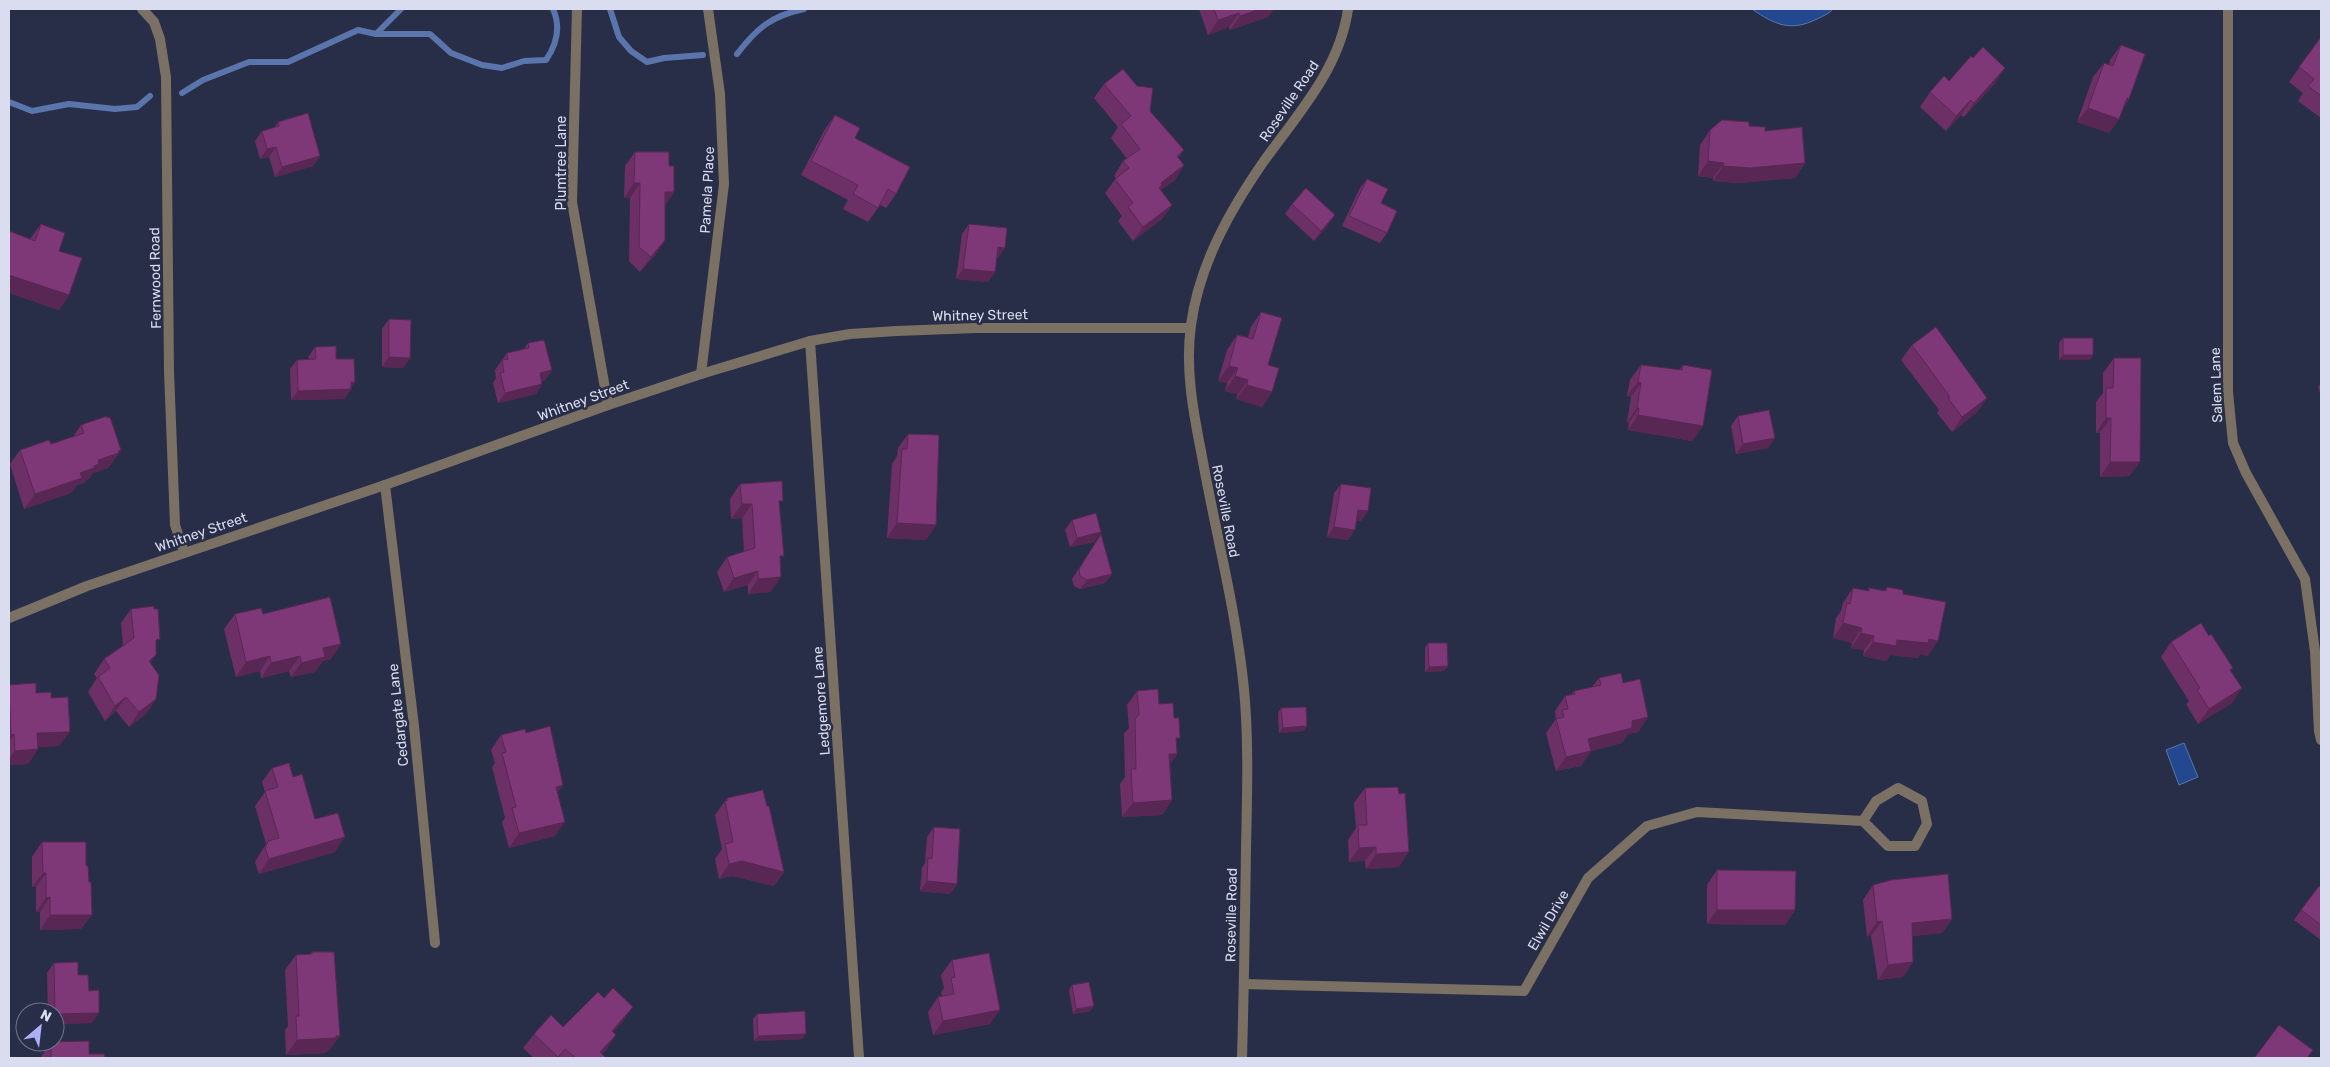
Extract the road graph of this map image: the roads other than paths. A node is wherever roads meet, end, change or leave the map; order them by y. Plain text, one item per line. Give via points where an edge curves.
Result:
1 (142, 9) edge
2 (577, 9) edge
3 (708, 9) edge
4 (1348, 9) edge
5 (2228, 9) edge
6 (1190, 328) junction
7 (810, 341) junction
8 (701, 374) junction
9 (608, 405) junction
10 (385, 485) junction
11 (184, 552) junction
12 (9, 618) edge
13 (2321, 740) edge
14 (1863, 821) junction
15 (435, 943) dead end
16 (1244, 984) junction
17 (859, 1058) edge
18 (1242, 1058) edge

1 - 11 street, Fernwood Road via 154,22 160,39 166,77 169,371 176,524
2 - 9 street, Plumtree Lane via 572,202
3 - 8 street, Pamela Place via 720,94 724,184
4 - 6 street, Roseville Road via 1331,65 1236,204 1212,252 1196,292
5 - 13 street, Salem Lane via 2228,392 2233,443 2246,473 2305,579 2315,651
6 - 7 street, Whitney Street via 897,331
6 - 16 street, Roseville Road via 1195,419 1235,626 1244,690 1247,800
7 - 8 street, Whitney Street
7 - 17 street, Ledgemore Lane
8 - 9 street, Whitney Street
9 - 10 street, Whitney Street
10 - 11 street, Whitney Street
10 - 15 street, Cedargate Lane via 414,726
11 - 12 street, Whitney Street
14 - 14 street via 1888,846 1915,846 1927,824 1922,801 1898,788 1876,801
14 - 16 street, Elwil Drive via 1697,812 1647,826 1588,878 1524,991
16 - 18 street, Roseville Road

